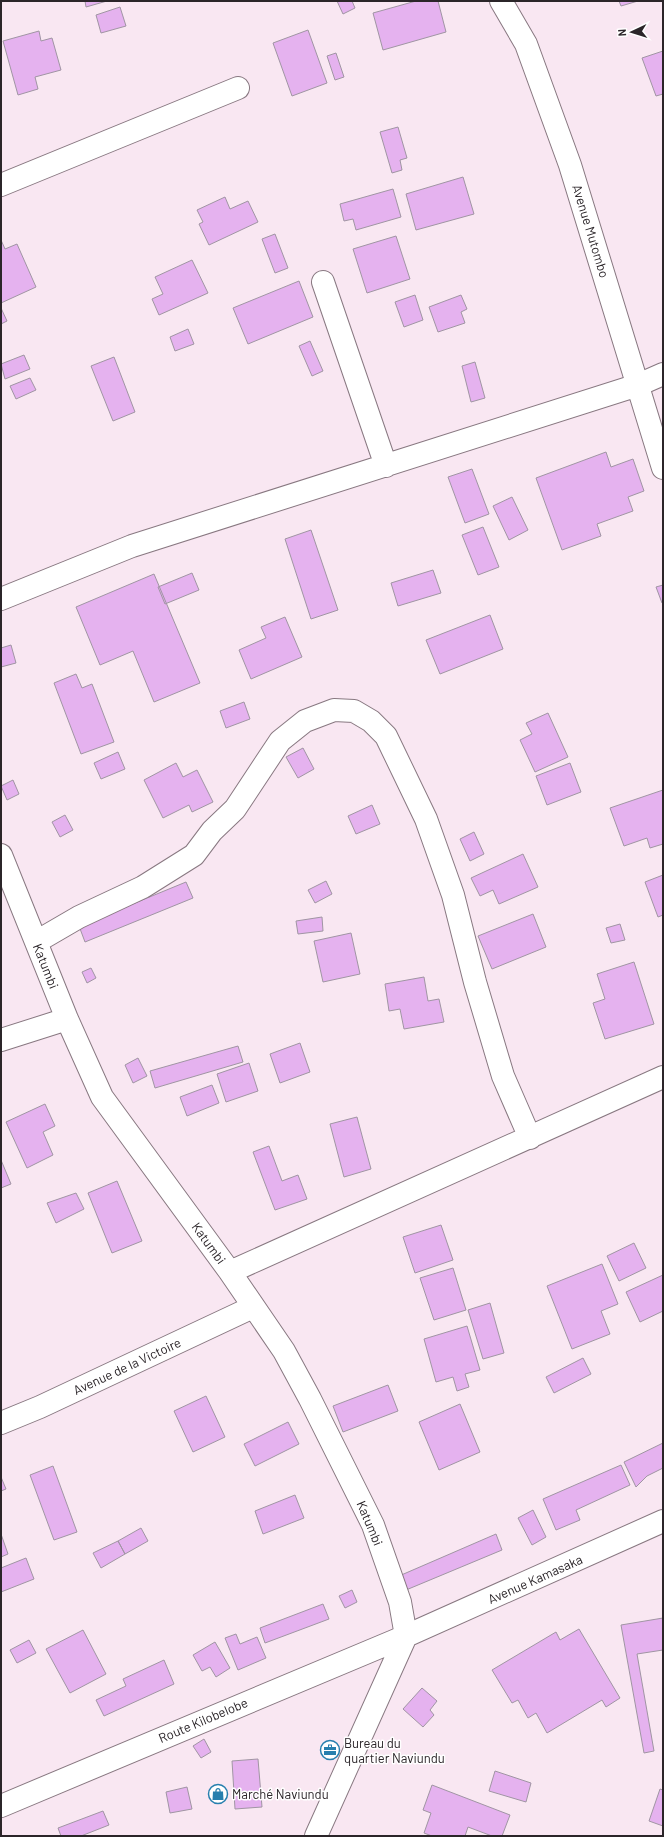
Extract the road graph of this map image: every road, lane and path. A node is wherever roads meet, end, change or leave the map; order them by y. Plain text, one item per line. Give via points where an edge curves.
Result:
1 (501, 1) edge
2 (238, 88) dead end
3 (1, 185) edge
4 (323, 282) dead end
5 (663, 374) edge
6 (638, 385) junction
7 (386, 466) junction
8 (663, 468) edge
9 (1, 599) edge
10 (1, 855) edge
11 (36, 942) junction
12 (67, 1019) junction
13 (1, 1040) edge
14 (663, 1077) edge
15 (530, 1138) junction
16 (230, 1272) junction
17 (253, 1307) junction
18 (1, 1423) edge
19 (663, 1521) edge
20 (406, 1636) junction
21 (1, 1806) edge
22 (316, 1836) edge

1 - 6 street, Avenue Mutombo via 526,44 570,165
2 - 3 street
4 - 7 street
5 - 6 street
6 - 7 street
6 - 8 street, Avenue Mutombo
7 - 9 street via 132,546
10 - 11 street, Katumbi
11 - 12 street, Katumbi
11 - 15 street via 79,917 143,887 194,855 212,831 235,809 280,741 305,721 334,710 354,711 371,721 386,736 426,820 453,895 503,1076
12 - 13 street
12 - 16 street, Katumbi via 102,1097
14 - 15 street
15 - 16 street
16 - 17 street, Katumbi
17 - 18 street, Avenue de la Victoire
17 - 20 street, Katumbi via 284,1351 373,1525 400,1602
19 - 20 street, Avenue Kamasaka
20 - 21 street, Route Kilobelobe
20 - 22 street

